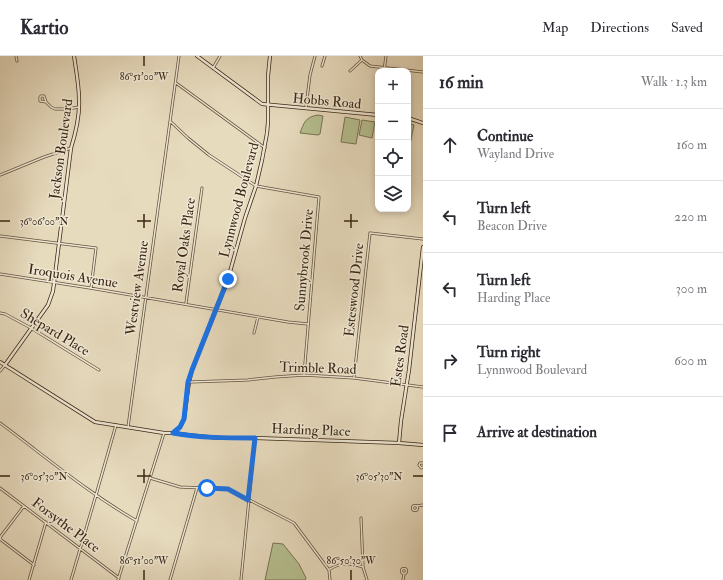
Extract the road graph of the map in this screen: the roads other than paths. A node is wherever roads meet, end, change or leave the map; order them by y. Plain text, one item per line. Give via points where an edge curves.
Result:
1 (16, 56) edge
2 (74, 56) edge
3 (179, 56) edge
4 (197, 56) edge
5 (220, 56) edge
6 (270, 56) edge
7 (315, 56) edge
8 (325, 56) edge
9 (360, 56) edge
10 (386, 56) edge
11 (362, 60) junction
12 (17, 61) dead end
13 (322, 66) dead end
14 (212, 68) junction
15 (377, 68) edge
16 (384, 68) edge
17 (350, 71) dead end
18 (411, 71) edge
19 (423, 72) edge
20 (176, 83) junction
21 (46, 102) dead end
22 (268, 105) junction
23 (79, 107) junction
24 (306, 109) junction
25 (375, 115) edge
26 (411, 119) edge
27 (171, 122) junction
28 (423, 123) edge
29 (71, 148) junction
30 (265, 148) junction
31 (0, 175) edge
32 (256, 186) junction
33 (202, 188) dead end
34 (0, 236) edge
35 (423, 239) edge
36 (59, 243) junction
37 (423, 247) edge
38 (0, 274) edge
39 (54, 282) junction
40 (91, 288) junction
41 (146, 298) junction
42 (186, 304) junction
43 (216, 309) junction
44 (0, 313) edge
45 (258, 316) junction
46 (308, 324) junction
47 (31, 328) junction
48 (254, 333) dead end
49 (0, 362) edge
50 (5, 365) junction
51 (99, 370) dead end
52 (0, 371) edge
53 (304, 375) junction
54 (354, 378) junction
55 (188, 382) junction
56 (406, 385) junction
57 (423, 387) edge
58 (0, 423) edge
59 (116, 425) junction
60 (128, 427) junction
61 (164, 433) junction
62 (173, 433) junction
63 (255, 438) junction
64 (399, 443) junction
65 (423, 445) edge
66 (423, 463) edge
67 (423, 467) edge
68 (150, 478) junction
69 (0, 488) edge
70 (197, 488) junction
71 (96, 495) junction
72 (248, 500) junction
73 (423, 505) edge
74 (24, 506) junction
75 (416, 506) dead end
76 (361, 518) dead end
77 (137, 521) junction
78 (46, 522) junction
79 (0, 539) edge
80 (81, 548) junction
81 (34, 565) junction
82 (362, 567) junction
83 (329, 570) junction
84 (404, 574) dead end
85 (118, 579) edge
86 (29, 580) edge
87 (71, 580) edge
88 (170, 580) edge
89 (241, 580) edge
90 (330, 580) edge
91 (368, 580) edge
92 (403, 580) edge

1 - 12 street
2 - 23 street, Jackson Boulevard
3 - 20 street, Westview Avenue
4 - 14 street, Hobbs Road
5 - 14 street
6 - 22 street, Lynnwood Boulevard
7 - 24 street
8 - 13 street
9 - 11 street
10 - 16 street
11 - 15 street
11 - 17 street
14 - 22 street, Hobbs Road via 262,104
18 - 19 street
20 - 27 street, Westview Avenue
20 - 30 street
21 - 23 street via 55,109
22 - 24 street, Hobbs Road
22 - 30 street, Lynnwood Boulevard
23 - 29 street, Jackson Boulevard
24 - 25 street, Hobbs Road
26 - 28 street
27 - 32 street, Sunnybrook Drive via 209,155
27 - 41 street, Westview Avenue
29 - 31 street
29 - 36 street, Jackson Boulevard
30 - 32 street, Lynnwood Boulevard
32 - 43 street, Lynnwood Boulevard via 228,279
32 - 46 street, Sunnybrook Drive via 319,197
33 - 42 street, Royal Oaks Place
34 - 36 street
35 - 54 street, Esteswood Drive via 370,233
36 - 39 street, Jackson Boulevard
36 - 40 street via 96,248
37 - 56 street, Estes Road
38 - 39 street, Iroquois Avenue
39 - 40 street, Iroquois Avenue
39 - 47 street, Jackson Boulevard via 48,305
40 - 41 street, Iroquois Avenue
41 - 42 street, Iroquois Avenue
41 - 60 street, Westview Avenue
42 - 43 street, Iroquois Avenue
43 - 45 street, Iroquois Avenue
43 - 55 street, Lynnwood Boulevard
44 - 47 street, Shepard Place
45 - 46 street, Iroquois Avenue
45 - 48 street
46 - 53 street, Sunnybrook Drive
47 - 50 street, Jackson Boulevard
47 - 51 street, Shepard Place
49 - 50 street, Harding Place
50 - 52 street, Jackson Boulevard
50 - 59 street, Harding Place via 95,422
53 - 54 street, Trimble Road
53 - 55 street, Trimble Road via 238,381
54 - 56 street, Trimble Road
55 - 62 street, Lynnwood Boulevard via 184,419
56 - 57 street, Trimble Road
56 - 64 street, Estes Road
58 - 71 street
59 - 60 street, Harding Place
59 - 71 street
60 - 61 street, Harding Place
61 - 62 street, Harding Place
61 - 68 street
62 - 63 street, Harding Place via 218,438
63 - 64 street, Harding Place
63 - 72 street
64 - 65 street, Harding Place
66 - 67 street via 419,465
68 - 70 street via 180,487
68 - 77 street
69 - 74 street, Forsythe Place
70 - 72 street via 228,489
70 - 88 street
71 - 77 street
71 - 80 street
72 - 83 street via 294,523
72 - 89 street
73 - 75 street
74 - 78 street, Forsythe Place
74 - 79 street
76 - 82 street
77 - 85 street
78 - 80 street, Forsythe Place
78 - 81 street
79 - 81 street
80 - 85 street, Forsythe Place
80 - 87 street
81 - 86 street
82 - 83 street via 338,564
82 - 91 street
83 - 90 street
84 - 92 street

